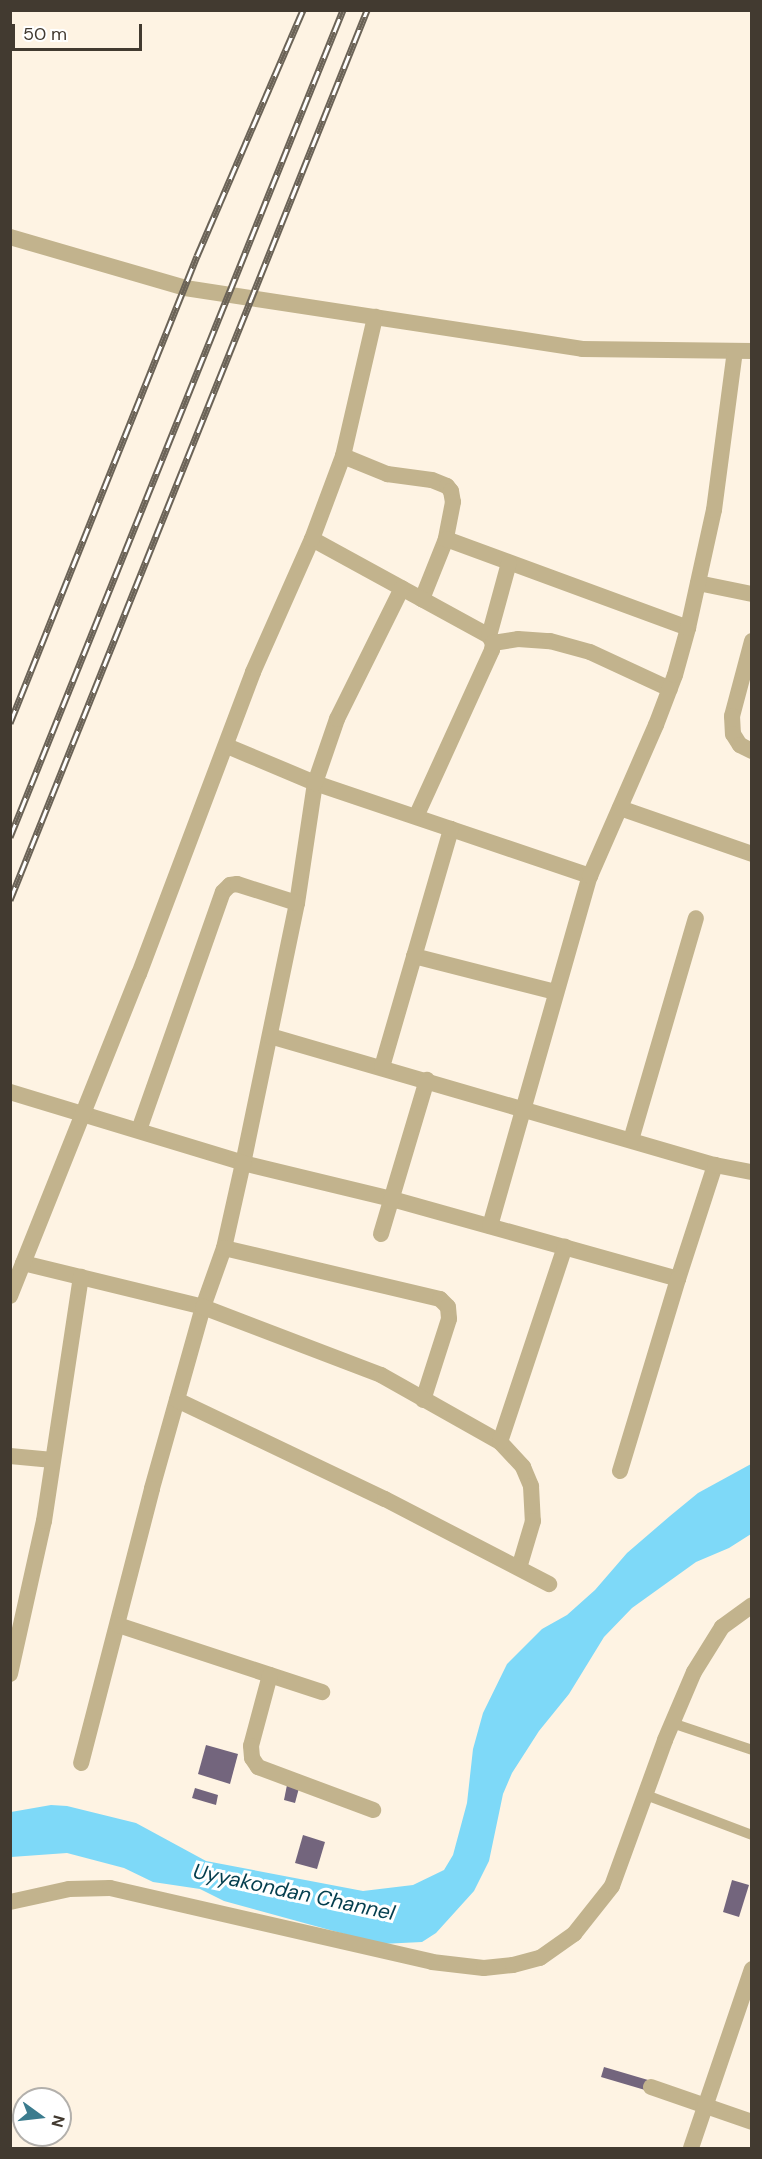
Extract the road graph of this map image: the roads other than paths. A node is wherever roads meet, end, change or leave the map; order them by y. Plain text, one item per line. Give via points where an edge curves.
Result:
1 (11, 237) edge
2 (375, 317) junction
3 (743, 351) edge
4 (343, 456) junction
5 (312, 539) junction
6 (446, 539) junction
7 (509, 563) junction
8 (698, 583) junction
9 (402, 588) junction
10 (752, 594) edge
11 (422, 599) junction
12 (688, 628) junction
13 (491, 639) junction
14 (752, 640) edge
15 (670, 689) junction
16 (227, 746) junction
17 (752, 751) edge
18 (315, 783) junction
19 (620, 808) junction
20 (416, 817) junction
21 (451, 829) junction
22 (752, 854) edge
23 (590, 876) junction
24 (297, 903) junction
25 (696, 918) dead end
26 (414, 956) junction
27 (555, 992) junction
28 (270, 1036) junction
29 (382, 1067) junction
30 (427, 1080) junction
31 (10, 1092) edge
32 (524, 1109) junction
33 (84, 1113) junction
34 (139, 1130) junction
35 (631, 1140) junction
36 (243, 1163) junction
37 (715, 1165) junction
38 (751, 1169) edge
39 (392, 1199) junction
40 (490, 1227) junction
41 (381, 1234) dead end
42 (565, 1247) junction
43 (224, 1248) junction
44 (23, 1263) junction
45 (81, 1277) junction
46 (678, 1279) junction
47 (10, 1296) edge
48 (203, 1308) junction
49 (177, 1400) junction
50 (423, 1400) junction
51 (500, 1442) junction
52 (10, 1456) edge
53 (53, 1460) junction
54 (620, 1471) dead end
55 (519, 1568) junction
56 (549, 1584) dead end
57 (752, 1605) edge
58 (118, 1625) junction
59 (10, 1674) edge
60 (270, 1675) junction
61 (322, 1692) dead end
62 (672, 1723) junction
63 (752, 1750) edge
64 (81, 1763) dead end
65 (646, 1796) junction
66 (373, 1810) dead end
67 (752, 1835) edge
68 (10, 1902) edge
69 (752, 1969) edge
70 (651, 2087) dead end
71 (705, 2107) junction
72 (752, 2122) edge
73 (691, 2148) edge

1 - 2 street via 185,288
2 - 3 street via 582,349
2 - 4 street
3 - 8 street
4 - 5 street
4 - 6 street via 387,474 447,486 453,502
5 - 9 street
5 - 16 street via 253,672
6 - 7 street
6 - 11 street
7 - 12 street
7 - 13 street
8 - 10 street
8 - 12 street
9 - 11 street
9 - 18 street via 337,719
11 - 13 street
12 - 15 street
13 - 15 street via 550,641 590,652
13 - 20 street via 492,651
14 - 17 street via 732,716 733,734 741,746
15 - 19 street
16 - 18 street
16 - 33 street
18 - 20 street
18 - 24 street
19 - 22 street
19 - 23 street
20 - 21 street
21 - 23 street
21 - 26 street
23 - 27 street
24 - 28 street
24 - 34 street via 237,884 223,892
25 - 35 street
26 - 27 street
26 - 29 street
27 - 32 street
28 - 29 street
28 - 36 street
29 - 30 street
30 - 32 street
30 - 39 street
31 - 33 street
32 - 35 street
32 - 40 street
33 - 34 street
33 - 44 street
34 - 36 street
35 - 37 street
36 - 39 street
36 - 43 street
37 - 38 street
37 - 46 street
39 - 40 street
39 - 41 street
40 - 42 street
42 - 46 street
42 - 51 street
43 - 48 street
43 - 50 street via 440,1299 448,1307 449,1319
44 - 45 street
44 - 47 street
45 - 48 street
45 - 53 street
46 - 54 street
48 - 49 street
48 - 50 street via 381,1375
49 - 55 street
49 - 58 street
50 - 51 street
51 - 55 street via 523,1467 531,1486 533,1521
52 - 53 street
53 - 59 street via 44,1521
55 - 56 street
57 - 62 street via 722,1627 708,1647
58 - 60 street
58 - 64 street
60 - 61 street
60 - 66 street via 251,1746 258,1767
62 - 63 lane
62 - 65 street
65 - 67 lane
65 - 68 street via 612,1886 597,1907 574,1934 540,1958 513,1965 484,1968 432,1962 110,1888 69,1888
69 - 71 street
70 - 71 street
71 - 72 street
71 - 73 street

